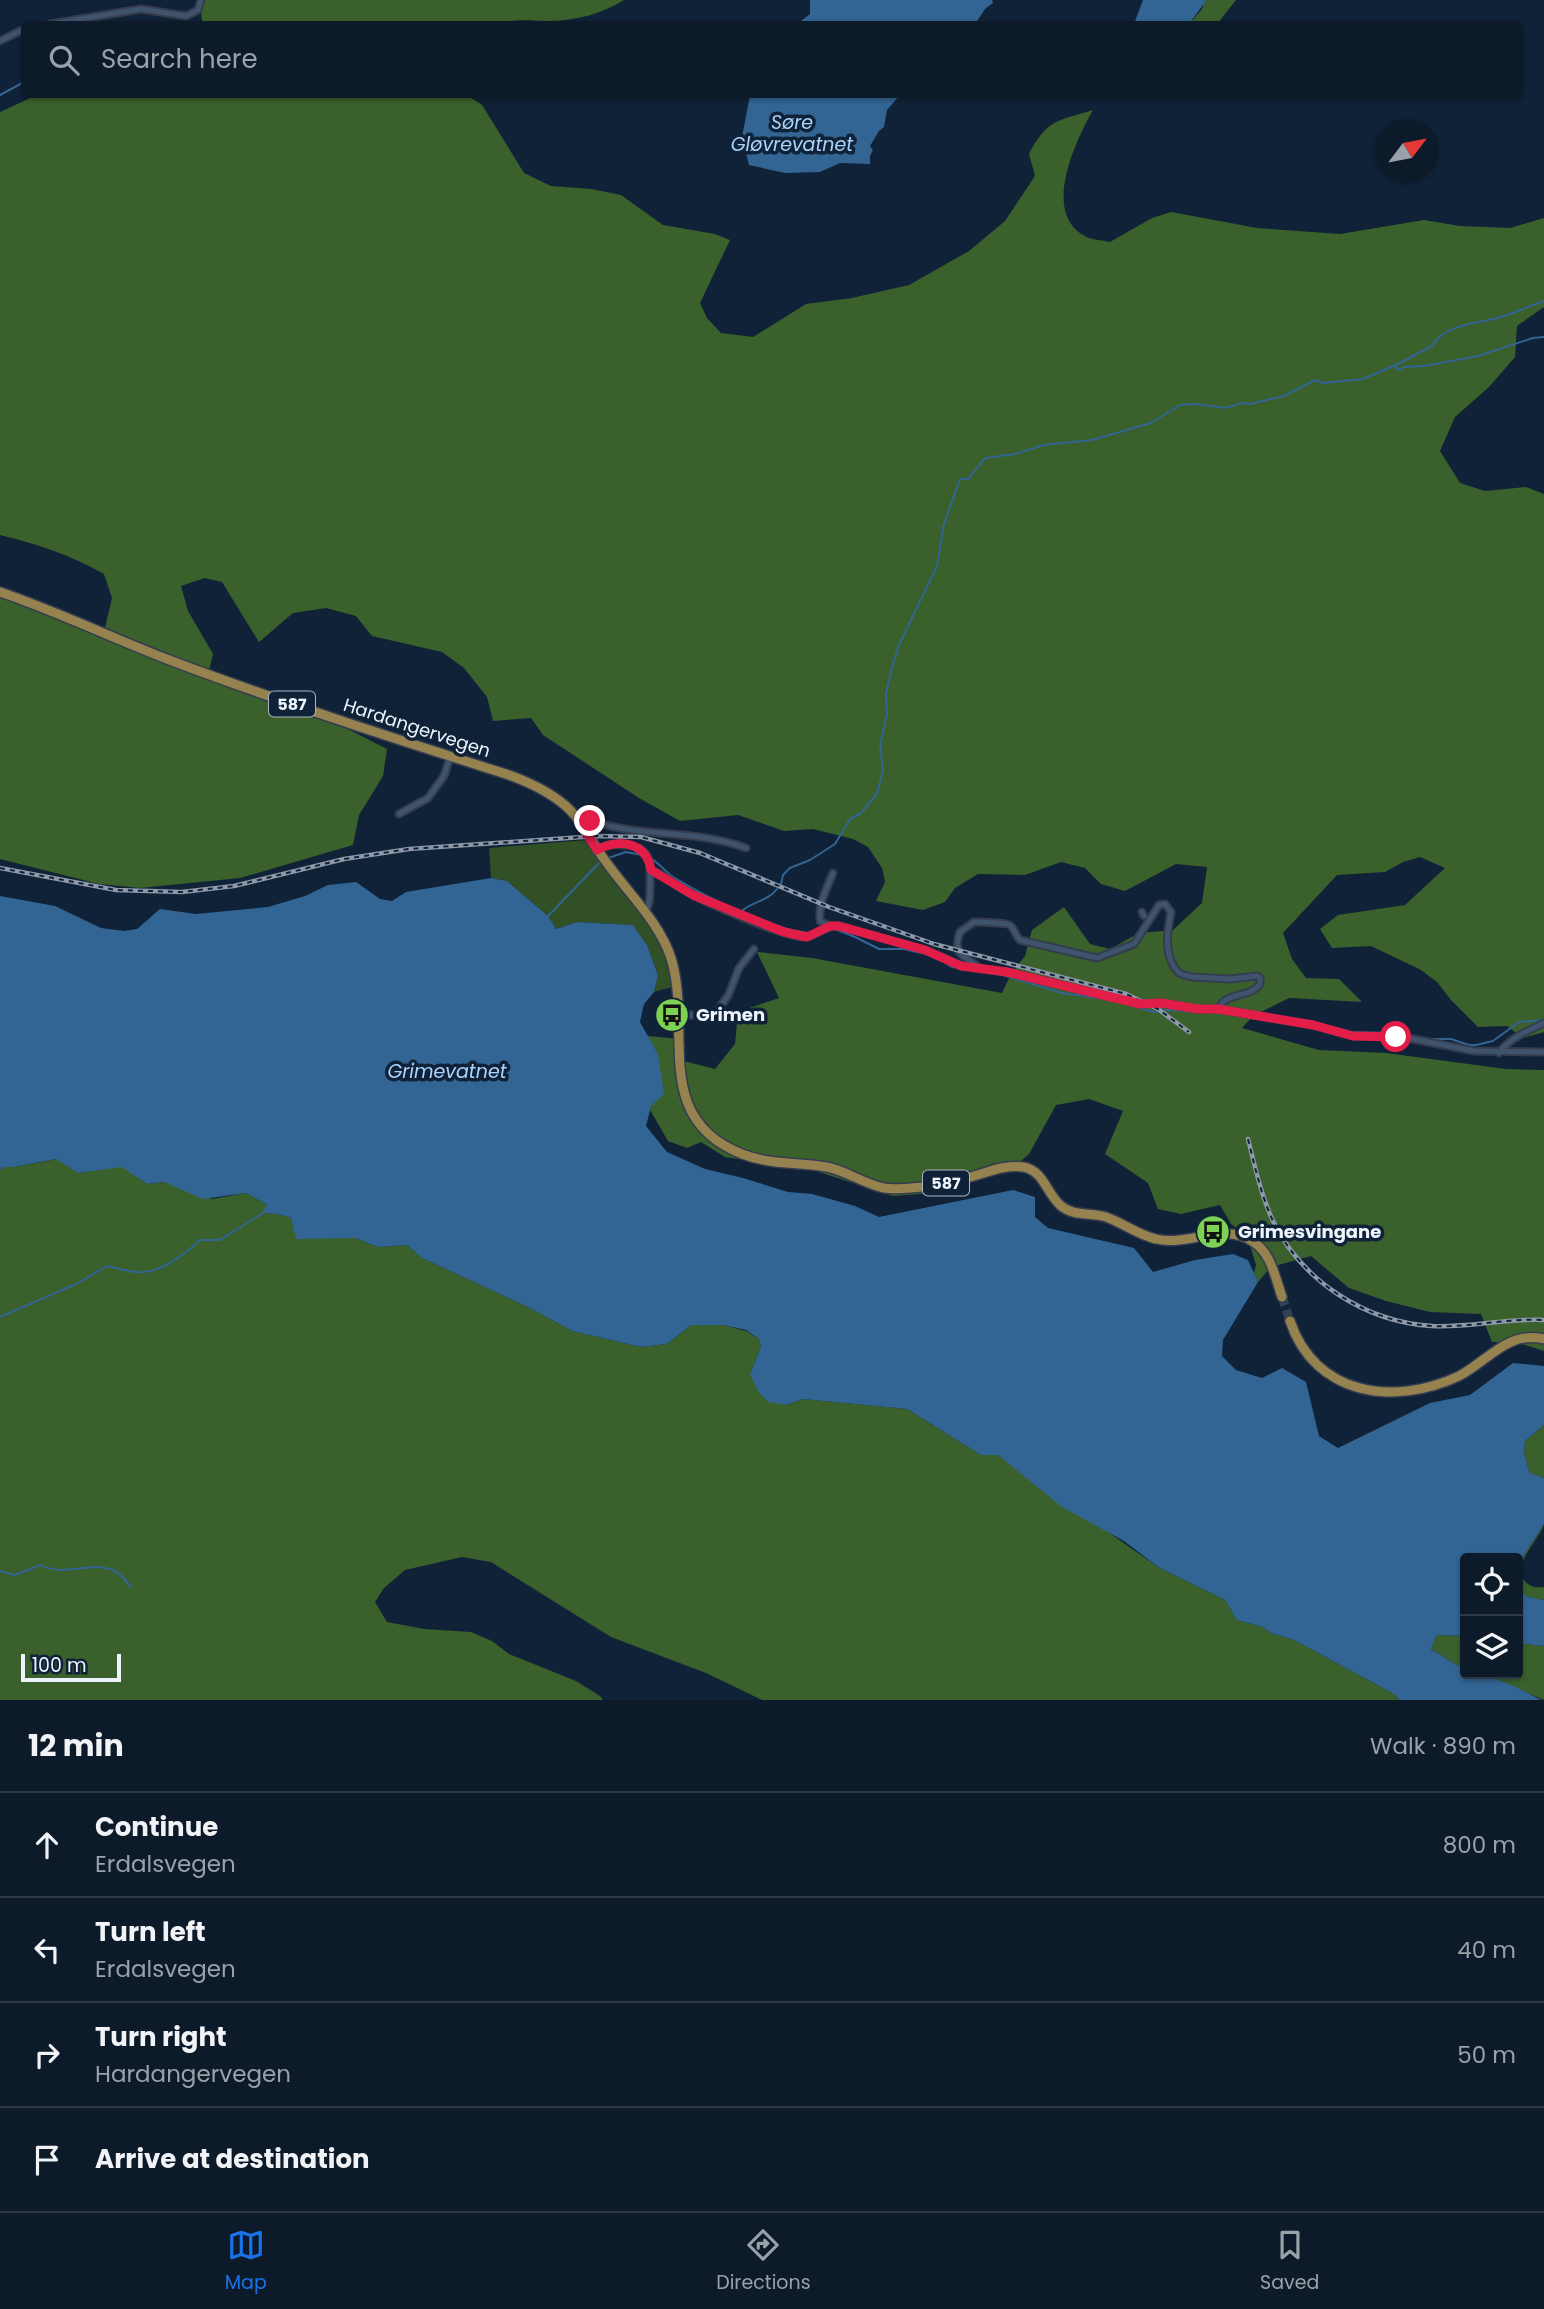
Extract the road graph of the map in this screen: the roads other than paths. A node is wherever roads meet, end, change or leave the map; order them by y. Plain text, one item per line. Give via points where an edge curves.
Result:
1 (201, 0) edge
2 (68, 21) edge
3 (21, 30) edge
4 (0, 41) edge
5 (0, 592) edge
6 (451, 755) junction
7 (398, 814) dead end
8 (579, 821) junction
9 (746, 848) dead end
10 (602, 857) junction
11 (651, 870) junction
12 (833, 873) dead end
13 (644, 913) junction
14 (830, 926) junction
15 (754, 949) dead end
16 (978, 967) junction
17 (1218, 1009) junction
18 (677, 1014) junction
19 (1544, 1023) edge
20 (1544, 1052) edge
21 (1499, 1053) junction
22 (1282, 1297) tunnel mouth
23 (1290, 1321) tunnel mouth
24 (1544, 1339) edge

1 - 2 street via 198,10 186,16 141,9
3 - 4 street
5 - 6 main road, Hardangervegen / 587 via 187,667
6 - 7 street via 444,776 428,798
6 - 8 main road, Hardangervegen / 587 via 541,789
8 - 9 street via 584,818 641,833 722,839
8 - 10 main road, Hardangervegen / 587
10 - 11 street via 610,843 633,845 641,848
10 - 13 main road, Hardangervegen / 587
11 - 13 street
11 - 14 street via 693,895 774,929 807,937
12 - 14 street via 819,916
13 - 18 main road, Hardangervegen / 587 via 670,957
14 - 16 street via 925,950 961,966
15 - 18 street via 717,1011 706,1016
16 - 17 street via 1140,1004
16 - 17 street via 957,951 960,932 974,922 1006,923 1020,940 1097,958 1134,943 1159,905 1165,904 1171,912 1166,931 1171,961 1179,973 1259,978 1255,990 1228,997
17 - 21 street via 1353,1036 1403,1037
18 - 22 main road, Hardangervegen / 587 via 679,1066 687,1101 701,1127 738,1153 770,1163 838,1170 896,1189 1026,1167 1066,1209 1107,1217 1154,1239 1232,1234 1255,1242 1266,1255
19 - 21 street
20 - 21 street
23 - 24 main road via 1303,1349 1322,1370 1342,1383 1374,1392 1432,1386 1460,1375 1513,1340

